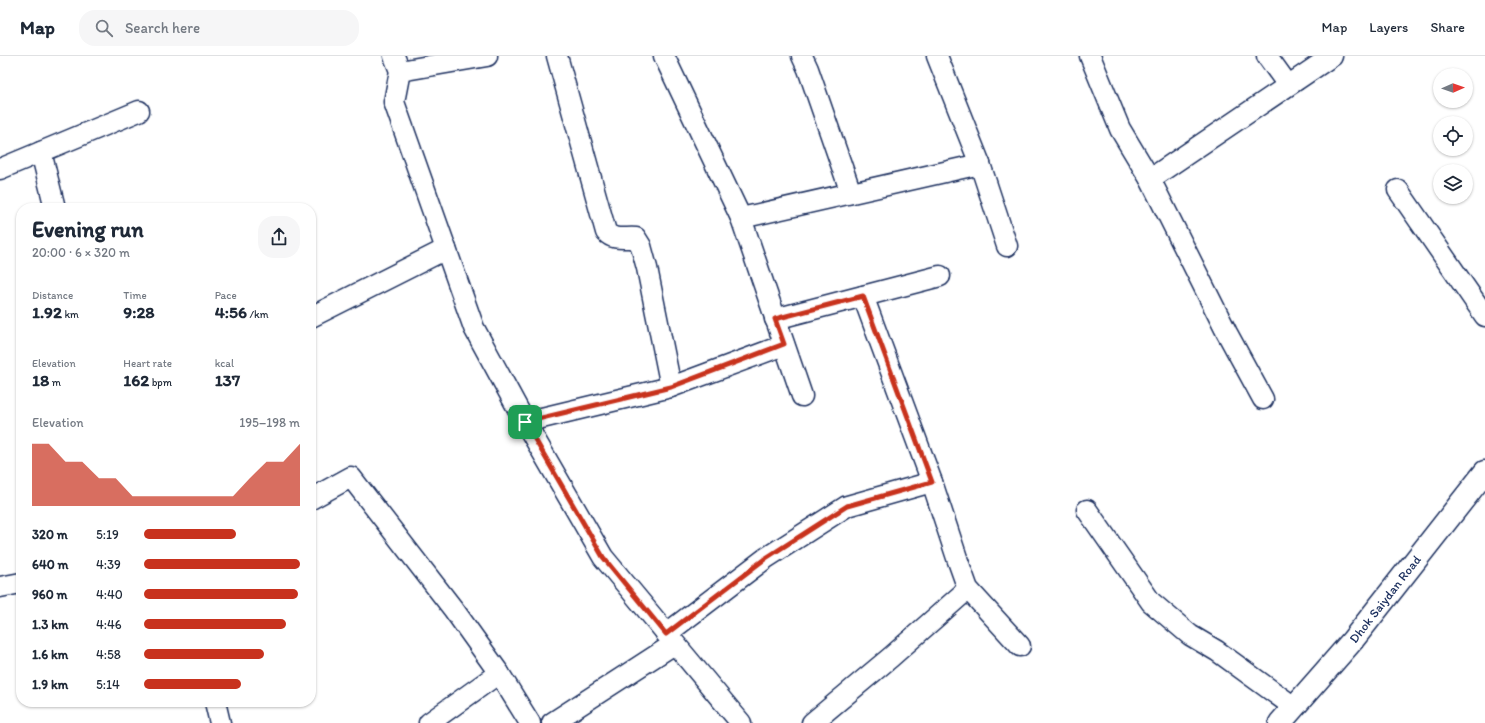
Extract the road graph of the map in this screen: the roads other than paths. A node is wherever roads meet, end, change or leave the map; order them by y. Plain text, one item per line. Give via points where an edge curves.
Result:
1 (487, 56) edge
2 (557, 56) edge
3 (664, 56) edge
4 (802, 56) edge
5 (937, 56) edge
6 (1090, 56) edge
7 (1267, 56) edge
8 (1332, 56) edge
9 (397, 64) edge
10 (1288, 85) junction
11 (139, 111) dead end
12 (41, 152) junction
13 (980, 164) junction
14 (0, 169) edge
15 (1150, 179) junction
16 (1398, 190) dead end
17 (851, 193) junction
18 (54, 203) edge
19 (741, 218) junction
20 (1007, 246) dead end
21 (446, 250) junction
22 (940, 276) dead end
23 (863, 296) junction
24 (316, 315) edge
25 (1485, 316) edge
26 (775, 319) junction
27 (784, 344) junction
28 (671, 387) junction
29 (802, 396) dead end
30 (1262, 399) dead end
31 (525, 422) junction
32 (1485, 472) edge
33 (932, 482) junction
34 (316, 496) edge
35 (1087, 510) dead end
36 (16, 584) edge
37 (0, 587) edge
38 (968, 589) junction
39 (670, 639) junction
40 (1020, 646) dead end
41 (499, 673) junction
42 (216, 707) edge
43 (1287, 715) edge
44 (220, 723) edge
45 (429, 723) edge
46 (530, 723) edge
47 (552, 723) edge
48 (741, 723) edge
49 (812, 723) edge

1 - 9 street
2 - 28 street via 606,232 614,238 636,238 641,246
3 - 19 street
4 - 17 street
5 - 13 street
6 - 15 street via 1120,129
7 - 10 street
8 - 10 street
9 - 21 street via 394,102
10 - 15 street
11 - 12 street
12 - 14 street
12 - 18 street
13 - 17 street
13 - 20 street
15 - 30 street
16 - 25 street
17 - 19 street
19 - 26 street
21 - 24 street
21 - 31 street via 474,328
22 - 23 street
23 - 26 street
23 - 33 street
26 - 27 street
27 - 28 street
27 - 29 street
28 - 31 street
31 - 39 street via 603,557
32 - 43 main road, Dhok Saiydan Road via 1352,641
33 - 38 street
33 - 39 street via 847,506 766,558
34 - 41 street via 351,477 454,610
35 - 43 street via 1151,602 1190,634 1217,651
36 - 37 street
38 - 40 street
38 - 49 street
39 - 47 street
39 - 48 street
41 - 45 street
41 - 46 street
42 - 44 street

